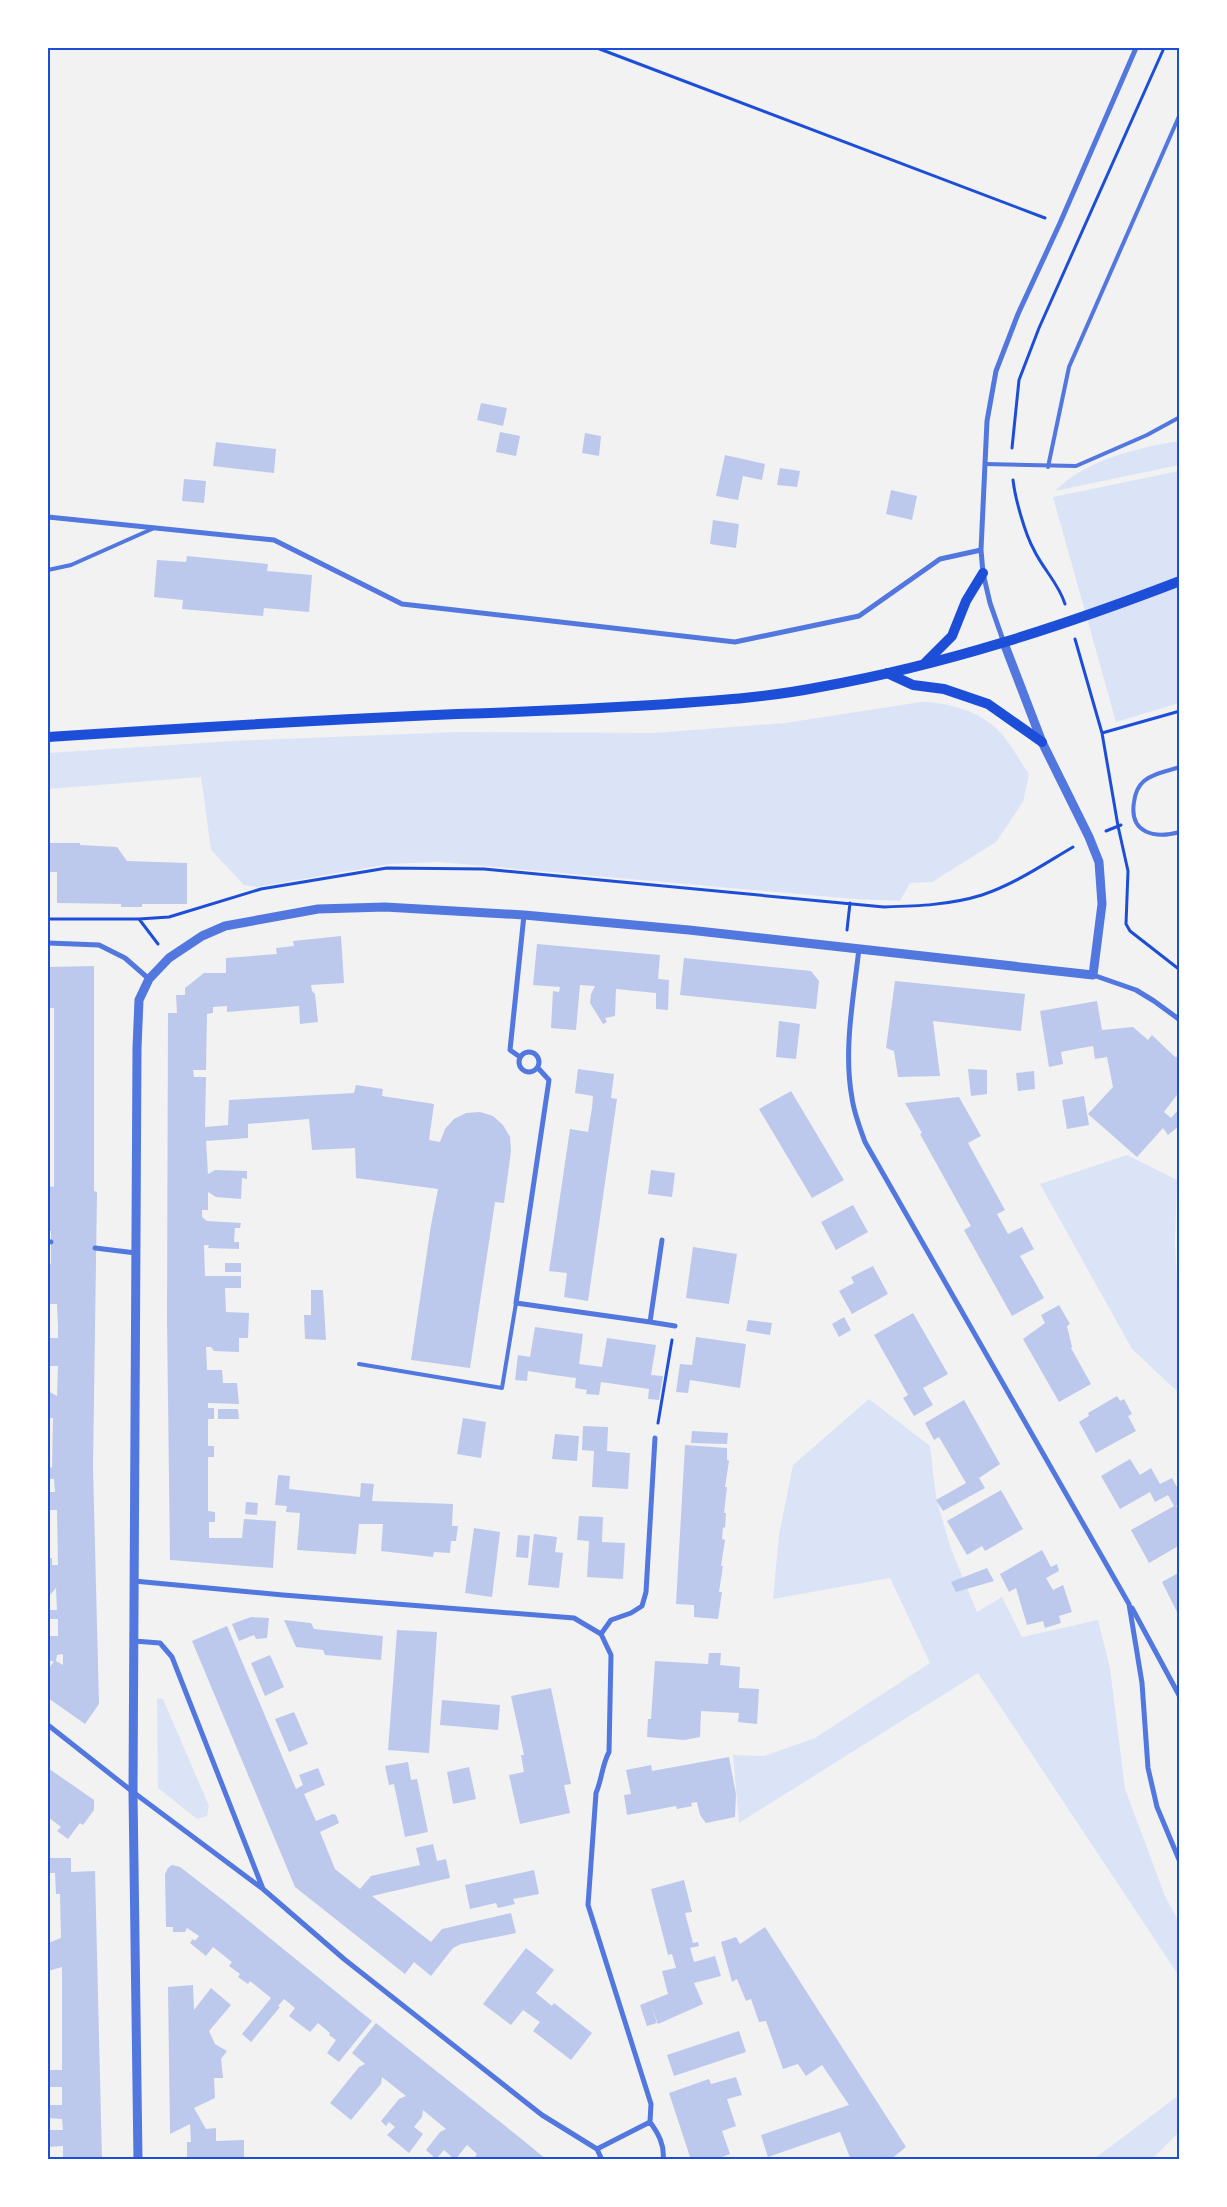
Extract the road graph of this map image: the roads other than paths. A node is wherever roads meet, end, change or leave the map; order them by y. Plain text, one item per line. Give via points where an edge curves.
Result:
1 (1136, 48) edge
2 (1180, 114) edge
3 (1180, 417) edge
4 (985, 464) junction
5 (1048, 467) junction
6 (48, 517) edge
7 (152, 529) junction
8 (981, 550) junction
9 (48, 570) edge
10 (983, 573) junction
11 (1180, 581) edge
12 (1004, 643) junction
13 (924, 664) junction
14 (887, 673) junction
15 (48, 737) edge
16 (1042, 742) junction
17 (1180, 767) edge
18 (1180, 832) edge
19 (524, 915) junction
20 (48, 943) edge
21 (859, 948) junction
22 (1093, 975) junction
23 (149, 979) junction
24 (1180, 1020) edge
25 (520, 1057) junction
26 (538, 1068) junction
27 (662, 1240) dead end
28 (95, 1248) dead end
29 (136, 1253) junction
30 (516, 1303) junction
31 (650, 1322) junction
32 (675, 1326) road end
33 (359, 1364) dead end
34 (655, 1438) road end
35 (134, 1581) junction
36 (1129, 1604) junction
37 (601, 1634) junction
38 (134, 1642) junction
39 (1180, 1697) edge
40 (48, 1725) edge
41 (133, 1792) junction
42 (1180, 1862) edge
43 (263, 1890) junction
44 (650, 2122) junction
45 (597, 2150) junction
46 (138, 2160) edge
47 (602, 2160) edge
48 (663, 2160) edge

1 - 4 street via 996,371
2 - 5 lane via 1069,367
3 - 5 lane via 1076,466
4 - 5 lane
4 - 8 street
6 - 7 street
7 - 8 street via 274,540 402,604 735,642 859,616 940,559
7 - 9 lane via 71,565
8 - 10 street
10 - 12 street
10 - 13 main road via 966,601 952,636
11 - 12 main road
12 - 13 main road
12 - 16 street
13 - 14 main road
14 - 15 main road via 818,688 728,700
14 - 16 main road via 913,685 944,689 988,704
16 - 22 street via 1099,862 1102,904
17 - 18 lane via 1144,781 1136,793 1132,812 1134,821 1146,832 1162,836
19 - 21 street
19 - 23 street via 385,907 318,909 225,926 202,936 170,958
19 - 25 street via 510,1050
20 - 23 street via 99,945 125,958
21 - 22 street
21 - 36 street via 849,1042 850,1078 852,1098 865,1142
22 - 24 street via 1136,990
23 - 29 street via 140,1000 137,1048
25 - 26 street via 521,1069 533,1072
25 - 26 street via 532,1051 538,1055
26 - 30 street via 549,1080
27 - 31 street
28 - 29 street
29 - 35 street
30 - 31 street
30 - 33 lane via 502,1388
31 - 32 street
34 - 37 street via 646,1592 642,1606 611,1620
35 - 37 street via 574,1618
35 - 38 street
36 - 39 street
36 - 42 street via 1142,1683 1148,1768 1157,1807
37 - 44 street via 611,1655 609,1752 596,1793 588,1905 651,2104
38 - 41 street
38 - 43 street via 160,1643 172,1657
40 - 41 street
41 - 43 street
41 - 46 street
43 - 45 street via 344,1959 542,2115
44 - 45 street
44 - 48 street via 659,2134
45 - 47 street

